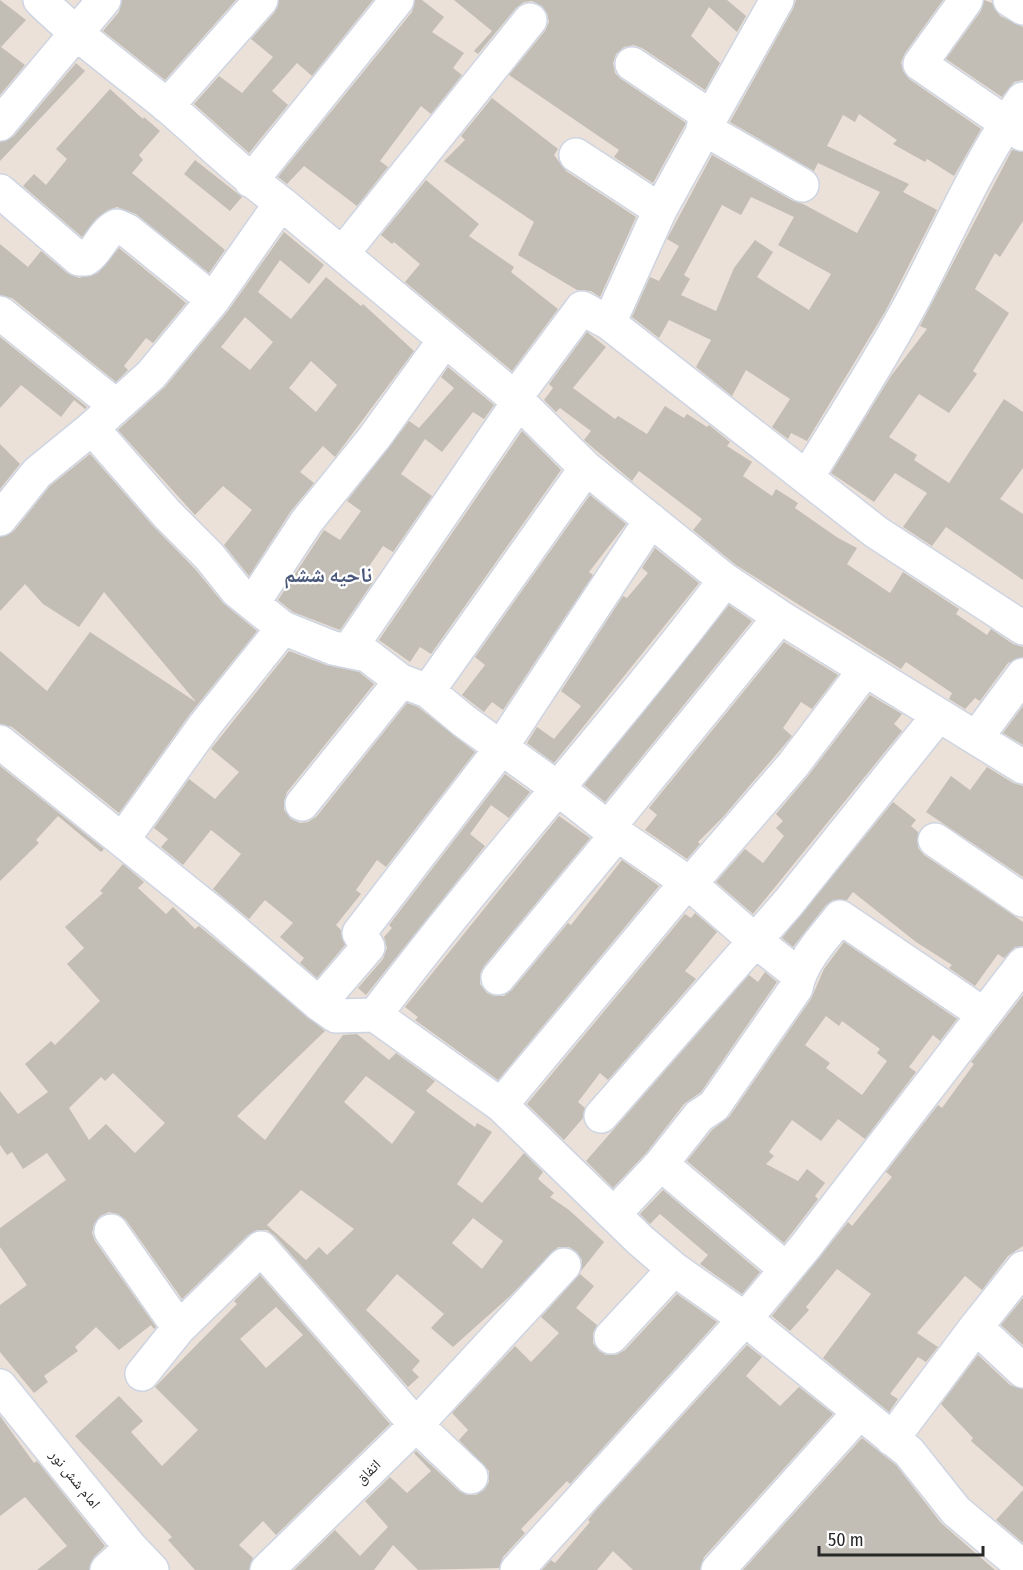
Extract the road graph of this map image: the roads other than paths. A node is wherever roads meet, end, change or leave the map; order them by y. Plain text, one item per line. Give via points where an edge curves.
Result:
1 (40, 0) edge
2 (104, 0) edge
3 (261, 0) edge
4 (397, 0) edge
5 (777, 0) edge
6 (966, 0) edge
7 (1011, 0) edge
8 (1023, 8) edge
9 (530, 20) dead end
10 (76, 34) junction
11 (632, 64) dead end
12 (167, 106) junction
13 (1017, 119) edge
14 (707, 122) junction
15 (0, 124) edge
16 (576, 155) dead end
17 (251, 181) junction
18 (802, 185) dead end
19 (0, 191) edge
20 (281, 203) junction
21 (660, 210) junction
22 (342, 254) junction
23 (213, 300) junction
24 (0, 313) edge
25 (609, 323) junction
26 (444, 341) junction
27 (517, 401) junction
28 (103, 416) junction
29 (586, 468) junction
30 (807, 477) junction
31 (10, 484) edge
32 (0, 519) edge
33 (651, 520) junction
34 (725, 580) junction
35 (253, 603) junction
36 (780, 617) junction
37 (283, 628) junction
38 (1023, 628) edge
39 (349, 650) junction
40 (865, 670) junction
41 (1023, 675) edge
42 (414, 686) junction
43 (938, 716) junction
44 (976, 738) junction
45 (0, 742) edge
46 (501, 747) junction
47 (1023, 767) edge
48 (556, 787) junction
49 (302, 804) dead end
50 (608, 828) junction
51 (123, 839) junction
52 (935, 840) dead end
53 (690, 884) junction
54 (1023, 900) edge
55 (753, 939) junction
56 (1023, 964) edge
57 (799, 975) junction
58 (498, 978) dead end
59 (319, 1004) junction
60 (983, 1014) junction
61 (375, 1015) junction
62 (501, 1105) junction
63 (601, 1116) dead end
64 (661, 1164) junction
65 (614, 1214) junction
66 (111, 1231) dead end
67 (564, 1264) dead end
68 (1023, 1268) edge
69 (674, 1269) junction
70 (786, 1269) junction
71 (745, 1319) junction
72 (976, 1327) junction
73 (179, 1328) junction
74 (611, 1337) dead end
75 (1023, 1371) edge
76 (142, 1374) dead end
77 (0, 1386) edge
78 (859, 1413) junction
79 (416, 1425) junction
80 (892, 1439) junction
81 (471, 1477) dead end
82 (142, 1559) edge
83 (1023, 1567) edge
84 (107, 1570) edge
85 (267, 1570) edge
86 (518, 1570) edge
87 (718, 1570) edge

1 - 10 street
2 - 10 street
3 - 12 street
4 - 17 street
5 - 14 street
6 - 13 street via 920,64
7 - 8 street
9 - 22 street
10 - 12 street
10 - 15 street
11 - 14 street
12 - 17 street
13 - 30 street via 965,194 895,334
14 - 18 street
14 - 21 street
16 - 21 street
17 - 20 street
19 - 23 street via 79,259 86,260 92,255 117,226
20 - 22 street
20 - 23 street
21 - 25 street
22 - 26 street
23 - 28 street via 151,375
24 - 28 street
25 - 27 street via 582,308
25 - 30 street
26 - 27 street
26 - 35 street via 374,438 307,521
27 - 29 street
27 - 39 street
28 - 31 street via 37,473
28 - 35 street via 167,514 237,591
29 - 33 street
29 - 42 street
30 - 38 street via 876,532
31 - 32 street
33 - 34 street
33 - 46 street
34 - 36 street
34 - 48 street via 654,674
35 - 37 street
36 - 40 street
36 - 50 street
37 - 39 street via 333,648
37 - 51 street via 205,725
39 - 42 street via 367,655
40 - 43 street
40 - 53 street via 792,765
41 - 44 street
42 - 46 street
42 - 49 street
43 - 44 street
43 - 55 street via 789,902
44 - 47 street
45 - 51 street
46 - 48 street
46 - 59 street via 358,933 369,947
48 - 50 street
48 - 61 street
50 - 53 street
50 - 58 street via 614,838
51 - 59 street
52 - 54 street
53 - 55 street
53 - 62 street via 639,937
55 - 57 street
55 - 63 street
56 - 60 street
57 - 60 street via 840,917
57 - 64 street via 796,988 714,1106 699,1116
59 - 61 street via 336,1016
60 - 70 street
61 - 62 street
62 - 65 street
64 - 65 street
64 - 70 street
65 - 69 street
66 - 73 street
67 - 79 street, اتفاق
68 - 72 street
69 - 71 street
69 - 74 street
70 - 71 street
71 - 78 street
71 - 86 street
72 - 75 street
72 - 80 street
73 - 76 street
73 - 79 street via 261,1248
77 - 82 street, امام شش نور
78 - 80 street
78 - 87 street
79 - 81 street
79 - 85 street, اتفاق
80 - 83 street via 909,1452 956,1511
82 - 84 street

